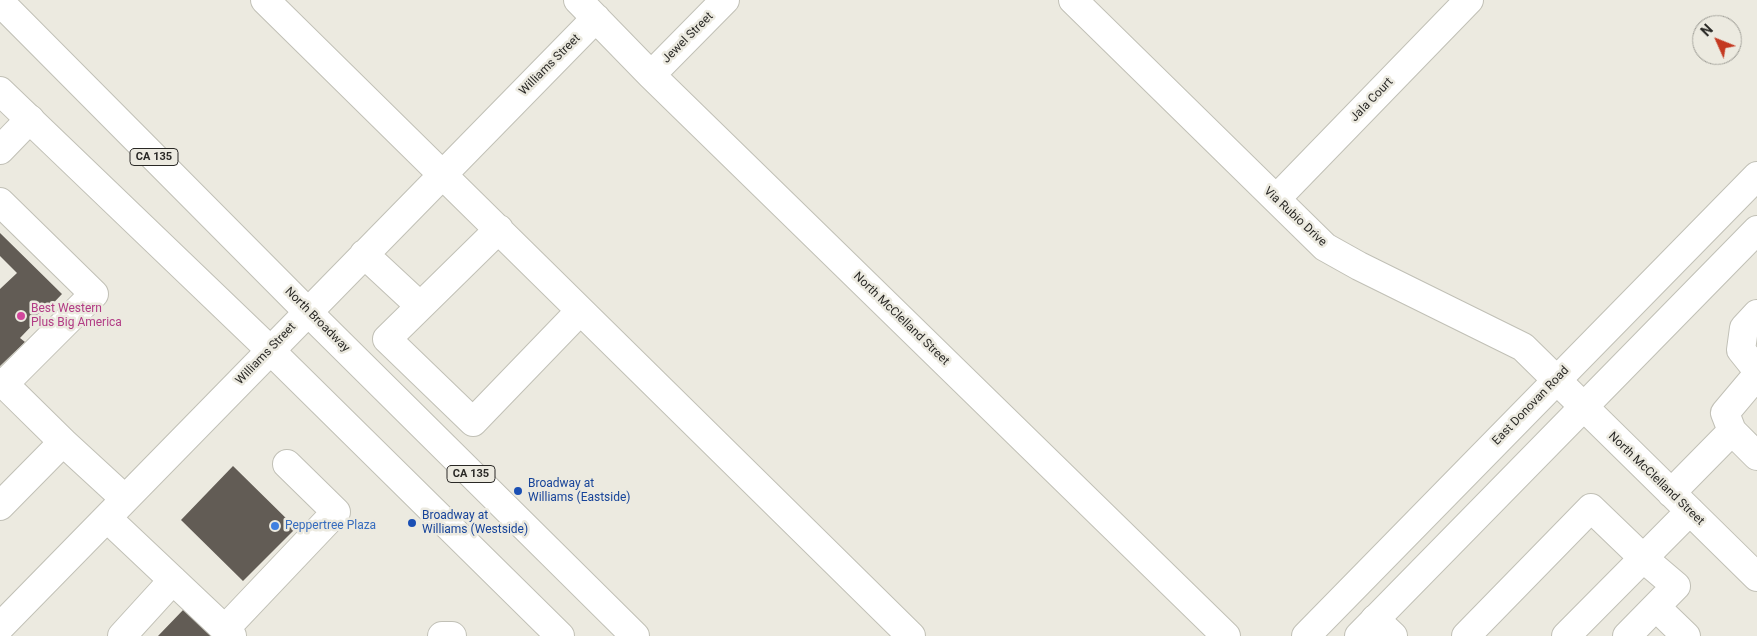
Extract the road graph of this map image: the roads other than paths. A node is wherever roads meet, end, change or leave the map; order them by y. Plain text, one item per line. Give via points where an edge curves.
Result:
1 (265, 0) edge
2 (725, 0) edge
3 (1072, 0) edge
4 (1469, 0) edge
5 (0, 2) edge
6 (587, 9) edge
7 (651, 75) junction
8 (0, 91) edge
9 (30, 119) junction
10 (0, 150) edge
11 (442, 174) junction
12 (1757, 176) edge
13 (1276, 199) junction
14 (0, 202) edge
15 (498, 230) junction
16 (1757, 230) edge
17 (364, 254) junction
18 (420, 306) junction
19 (580, 310) junction
20 (308, 312) junction
21 (1757, 314) edge
22 (270, 350) junction
23 (1757, 370) edge
24 (1757, 375) edge
25 (1556, 381) junction
26 (1583, 407) junction
27 (473, 422) junction
28 (1732, 430) junction
29 (63, 442) junction
30 (447, 449) junction
31 (1757, 456) edge
32 (287, 464) dead end
33 (1681, 502) junction
34 (0, 506) edge
35 (116, 508) junction
36 (1643, 558) junction
37 (1757, 577) edge
38 (173, 580) junction
39 (1656, 607) junction
40 (0, 627) edge
41 (1375, 630) edge
42 (228, 632) edge
43 (122, 636) edge
44 (442, 636) edge
45 (452, 636) edge
46 (560, 636) edge
47 (635, 636) edge
48 (911, 636) edge
49 (1226, 636) edge
50 (1306, 636) edge
51 (1466, 636) edge
52 (1566, 636) edge
53 (1627, 636) edge
54 (1686, 636) edge

1 - 11 street
2 - 7 street, Jewel Street
3 - 13 street, Via Rubio Drive
4 - 13 street, Jala Court
5 - 20 street, North Broadway / CA 135
6 - 7 street, North McClelland Street
6 - 11 street, Williams Street
7 - 49 street, North McClelland Street
8 - 9 street
9 - 10 street
9 - 22 street
11 - 15 street
11 - 17 street, Williams Street
12 - 25 street, East Donovan Road
13 - 25 street, Via Rubio Drive via 1326,247 1523,347
14 - 29 street via 94,294 4,384
15 - 18 street
15 - 19 street
16 - 26 street
17 - 18 street
17 - 20 street, Williams Street
18 - 27 street via 387,339
19 - 27 street
19 - 48 street
20 - 22 street, Williams Street
20 - 30 street, North Broadway / CA 135
21 - 23 street via 1744,328 1741,350
22 - 35 street, Williams Street
22 - 46 street
24 - 28 street via 1725,413
25 - 26 street, North McClelland Street
25 - 50 street, East Donovan Road
26 - 33 street, North McClelland Street
26 - 41 street
27 - 30 street
28 - 31 street
28 - 33 street
29 - 34 street
29 - 35 street
30 - 47 street, North Broadway / CA 135
32 - 42 street via 336,512
33 - 36 street
33 - 37 street, North McClelland Street
35 - 38 street
35 - 40 street, Williams Street
36 - 39 street via 1676,586
36 - 51 street via 1591,508
36 - 52 street
38 - 42 street
38 - 43 street
39 - 53 street
39 - 54 street
44 - 45 street

